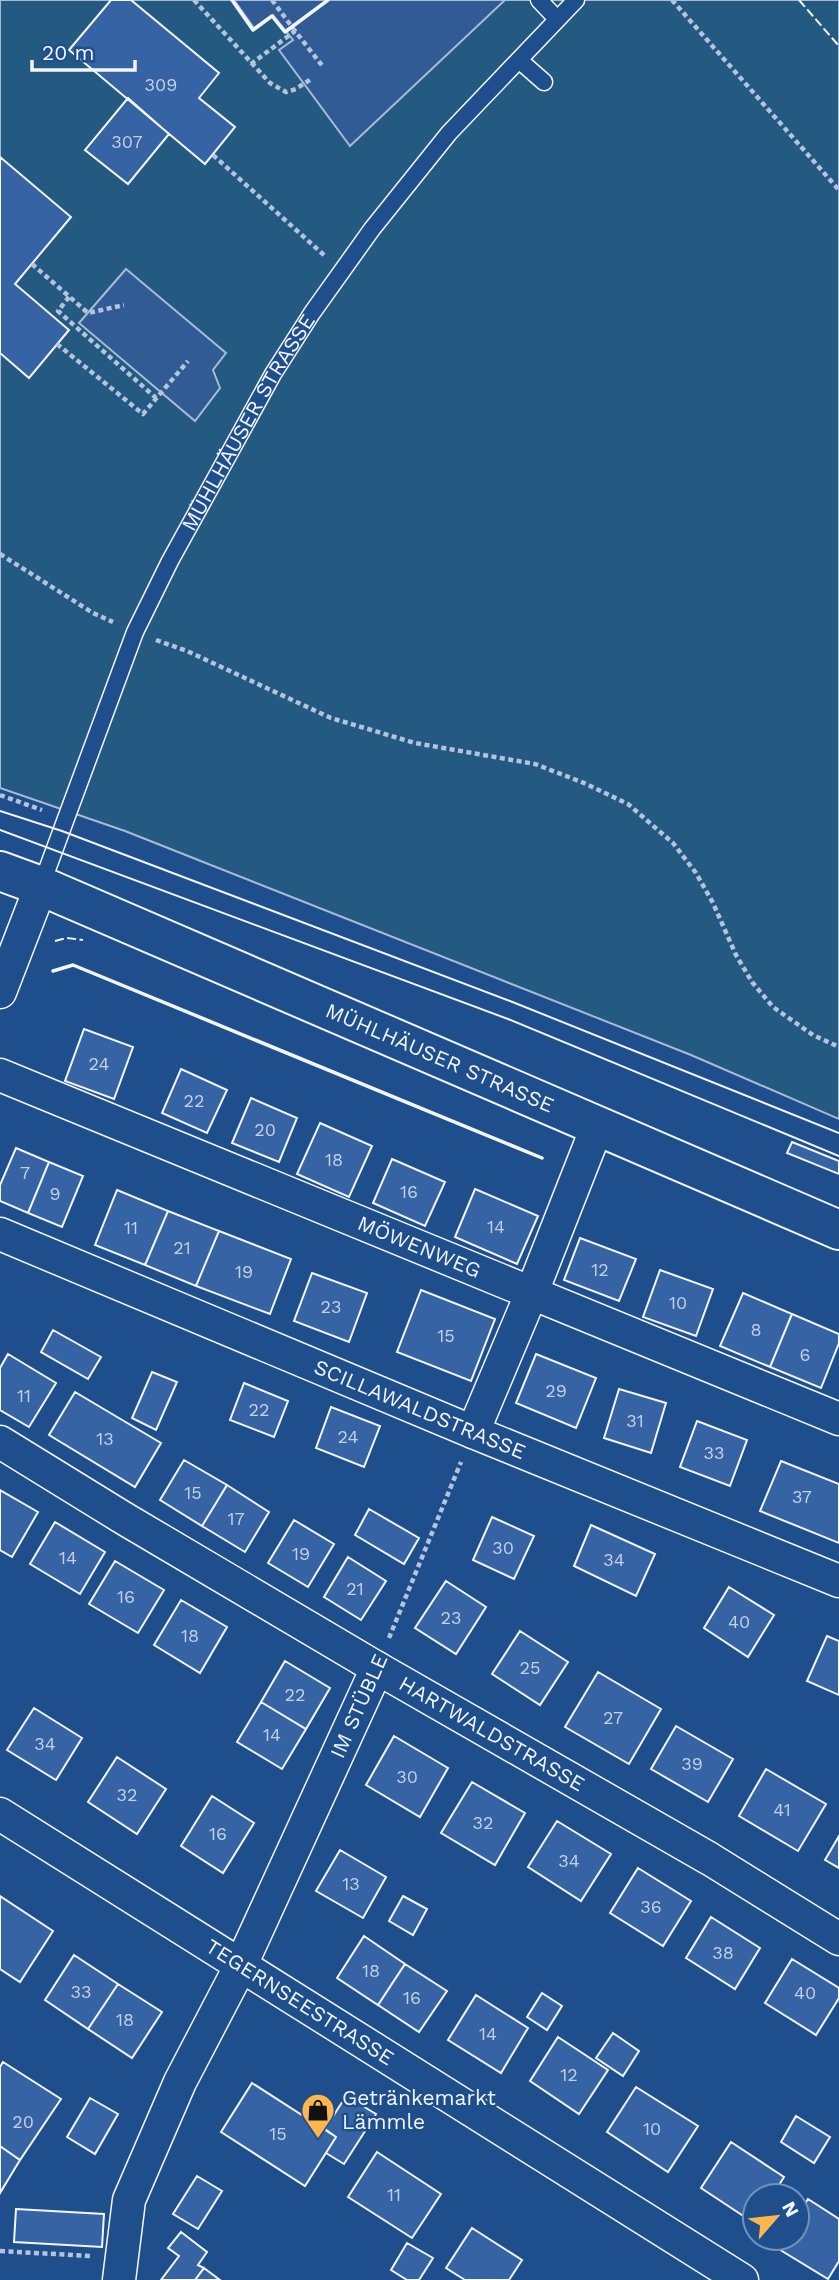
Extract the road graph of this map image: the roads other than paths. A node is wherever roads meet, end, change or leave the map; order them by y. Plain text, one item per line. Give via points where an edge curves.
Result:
1 (539, 0) edge
2 (576, 0) edge
3 (558, 19) junction
4 (519, 60) junction
5 (544, 82) dead end
6 (0, 871) edge
7 (41, 886) junction
8 (0, 992) edge
9 (0, 1075) edge
10 (597, 1127) junction
11 (839, 1230) edge
12 (0, 1234) edge
13 (532, 1292) junction
14 (839, 1419) edge
15 (473, 1432) junction
16 (0, 1442) edge
17 (839, 1581) edge
18 (377, 1668) junction
19 (0, 1814) edge
20 (839, 1939) edge
21 (240, 1966) junction
22 (120, 2269) edge
23 (742, 2280) edge

1 - 3 lane
2 - 3 lane, MÜHLHÄUSER STRASSE
3 - 4 lane, MÜHLHÄUSER STRASSE
4 - 5 lane
4 - 7 lane, MÜHLHÄUSER STRASSE via 449,133 372,229 273,374 135,632
6 - 7 main road, MÜHLHÄUSER STRASSE
7 - 8 street
7 - 10 main road, MÜHLHÄUSER STRASSE
9 - 13 street, MÖWENWEG
10 - 11 main road, MÜHLHÄUSER STRASSE
10 - 13 street
12 - 15 street, SCILLAWALDSTRASSE
13 - 14 street, MÖWENWEG
13 - 15 street
15 - 17 street, SCILLAWALDSTRASSE
16 - 18 street, HARTWALDSTRASSE
18 - 20 street, HARTWALDSTRASSE via 710,1859
18 - 21 street, IM STÜBLE
19 - 21 street, TEGERNSEESTRASSE
21 - 22 street, IM STÜBLE via 180,2082 129,2200
21 - 23 street, TEGERNSEESTRASSE

